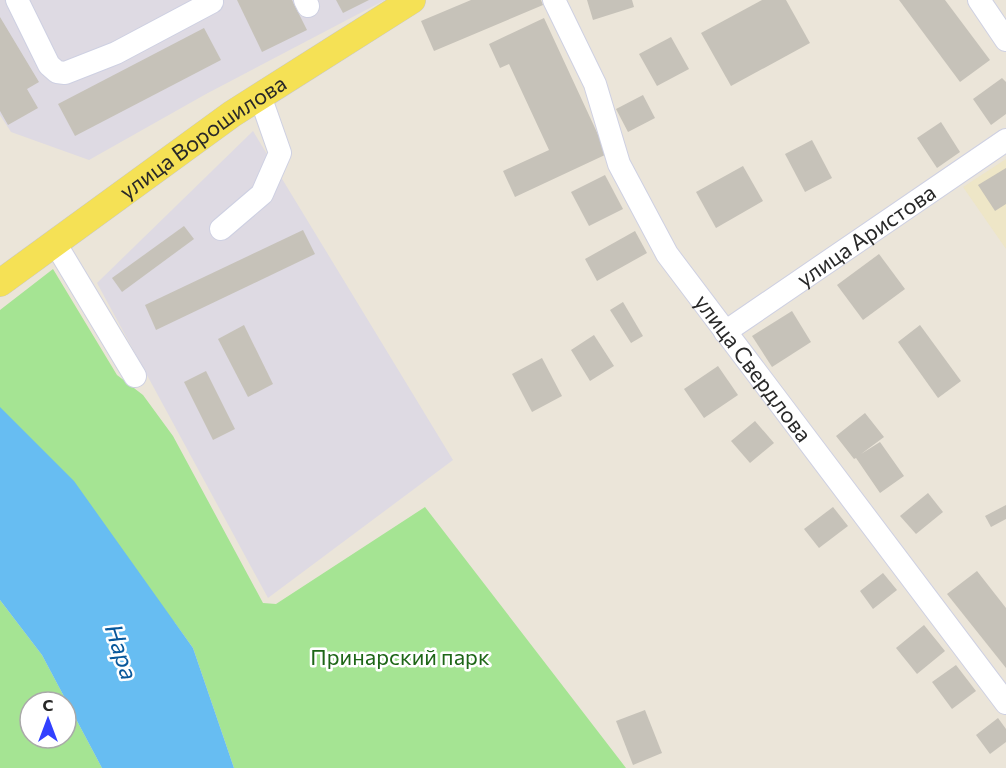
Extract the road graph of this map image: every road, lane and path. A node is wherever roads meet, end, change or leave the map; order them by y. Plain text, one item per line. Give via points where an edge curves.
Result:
1 (17, 0) edge
2 (211, 0) edge
3 (412, 0) edge
4 (554, 0) edge
5 (979, 0) edge
6 (1006, 40) edge
7 (260, 96) junction
8 (1006, 140) edge
9 (221, 229) dead end
10 (55, 243) junction
11 (0, 283) edge
12 (725, 332) junction
13 (135, 376) dead end
14 (1006, 703) edge

1 - 2 street via 49,65 65,73 116,53
3 - 7 main road, улица Ворошилова
4 - 12 street, улица Свердлова via 595,84 619,164 667,254
5 - 6 street
7 - 9 street via 280,153 262,194
7 - 10 main road, улица Ворошилова
8 - 12 street, улица Аристова
10 - 11 main road, улица Ворошилова
10 - 13 street
12 - 14 street, улица Свердлова

